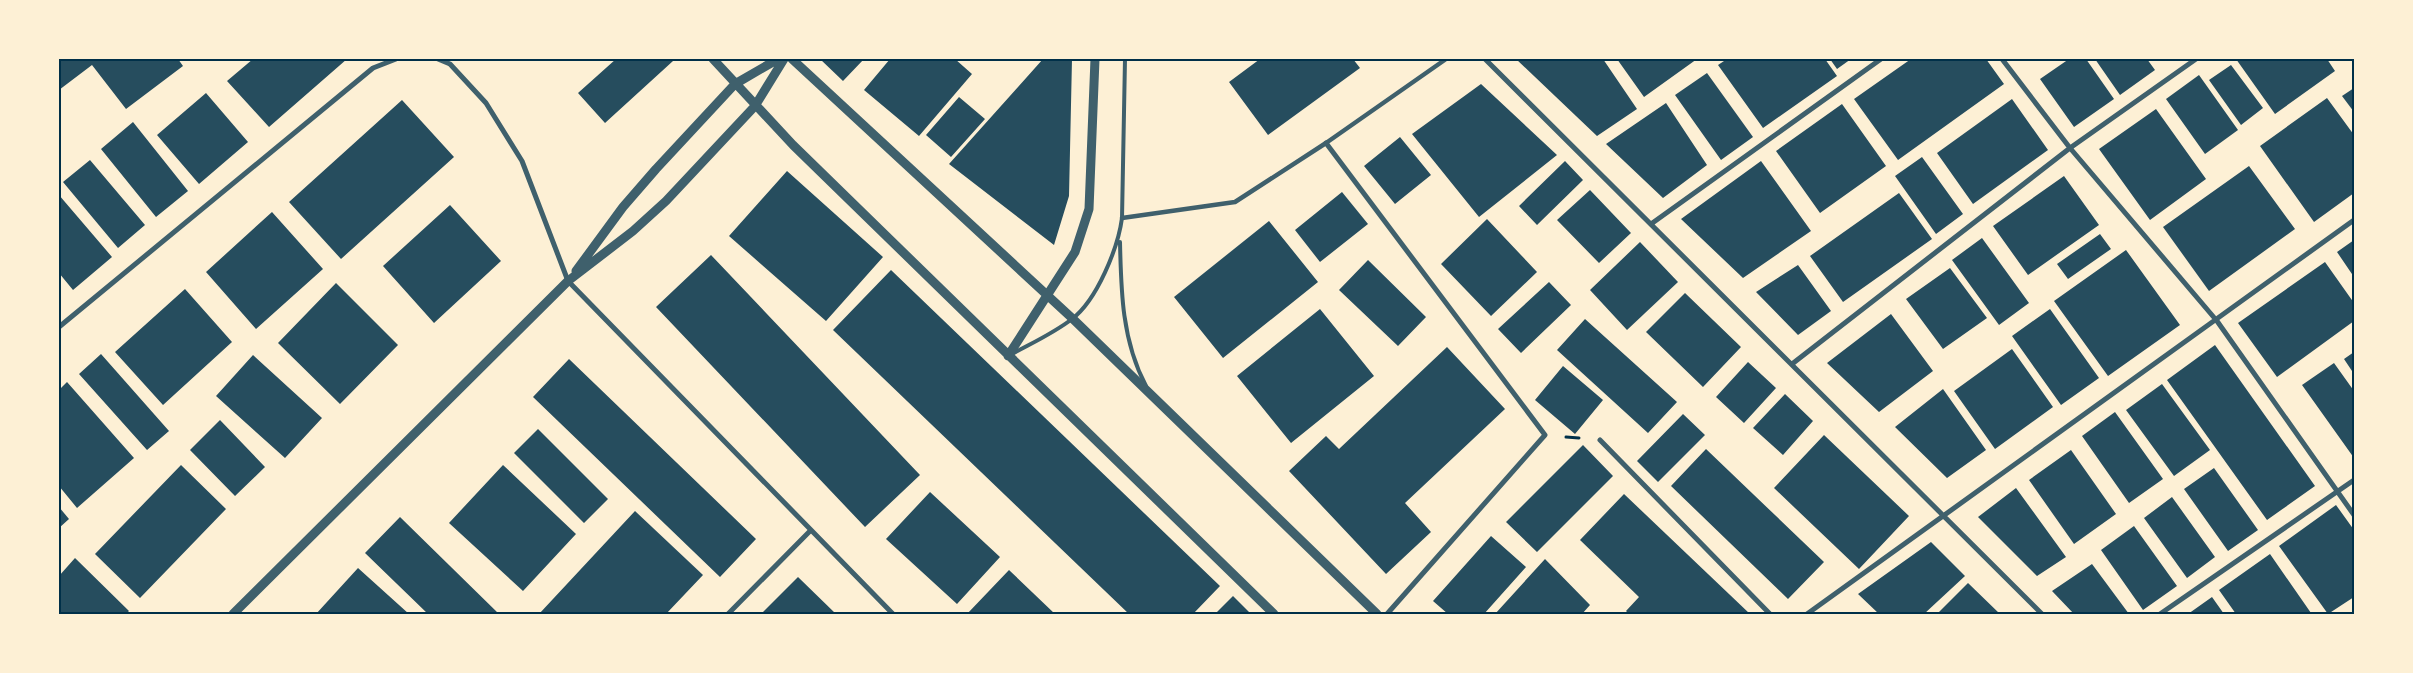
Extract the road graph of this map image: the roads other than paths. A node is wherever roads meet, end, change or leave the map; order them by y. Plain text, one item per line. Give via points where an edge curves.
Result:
1 (396, 59) edge
2 (438, 59) edge
3 (713, 59) edge
4 (778, 59) edge
5 (784, 59) edge
6 (792, 59) edge
7 (1094, 59) edge
8 (1125, 59) edge
9 (1446, 59) edge
10 (1485, 59) edge
11 (1881, 59) edge
12 (2002, 59) edge
13 (2196, 59) edge
14 (735, 84) junction
15 (755, 106) junction
16 (1326, 143) junction
17 (2070, 148) junction
18 (1122, 218) junction
19 (2354, 220) edge
20 (1651, 224) junction
21 (1120, 238) junction
22 (568, 281) junction
23 (1047, 294) junction
24 (1073, 319) junction
25 (2217, 321) junction
26 (59, 327) edge
27 (1008, 356) junction
28 (1792, 364) junction
29 (1153, 399) junction
30 (1600, 440) road end
31 (2354, 480) edge
32 (2337, 491) junction
33 (2354, 515) edge
34 (1943, 516) junction
35 (811, 530) junction
36 (233, 614) edge
37 (728, 614) edge
38 (893, 614) edge
39 (1274, 614) edge
40 (1377, 614) edge
41 (1387, 614) edge
42 (1770, 614) edge
43 (1807, 614) edge
44 (2042, 614) edge
45 (2160, 614) edge

1 - 26 street via 372,68
2 - 22 street via 450,64 486,103 522,160
3 - 14 street
4 - 14 street
5 - 15 street
6 - 23 street
7 - 23 street via 1089,209 1075,252
8 - 18 lane
9 - 16 street
10 - 20 street
11 - 20 street
12 - 17 street
13 - 17 street
14 - 15 street
14 - 22 street via 634,194
15 - 22 street via 666,202
15 - 27 street
16 - 18 street via 1235,202
16 - 41 street via 1545,435
17 - 25 street
17 - 28 street
18 - 21 lane
19 - 25 street
20 - 28 street
21 - 24 lane via 1095,291
21 - 29 lane via 1125,324 1140,374
22 - 35 street
22 - 36 street
23 - 24 street
23 - 27 street
24 - 27 lane
24 - 29 street
25 - 32 street
25 - 34 street
27 - 39 street
28 - 34 street
29 - 40 street
30 - 42 street
31 - 32 street
32 - 33 street
32 - 45 street
34 - 43 street
34 - 44 street
35 - 37 street
35 - 38 street

